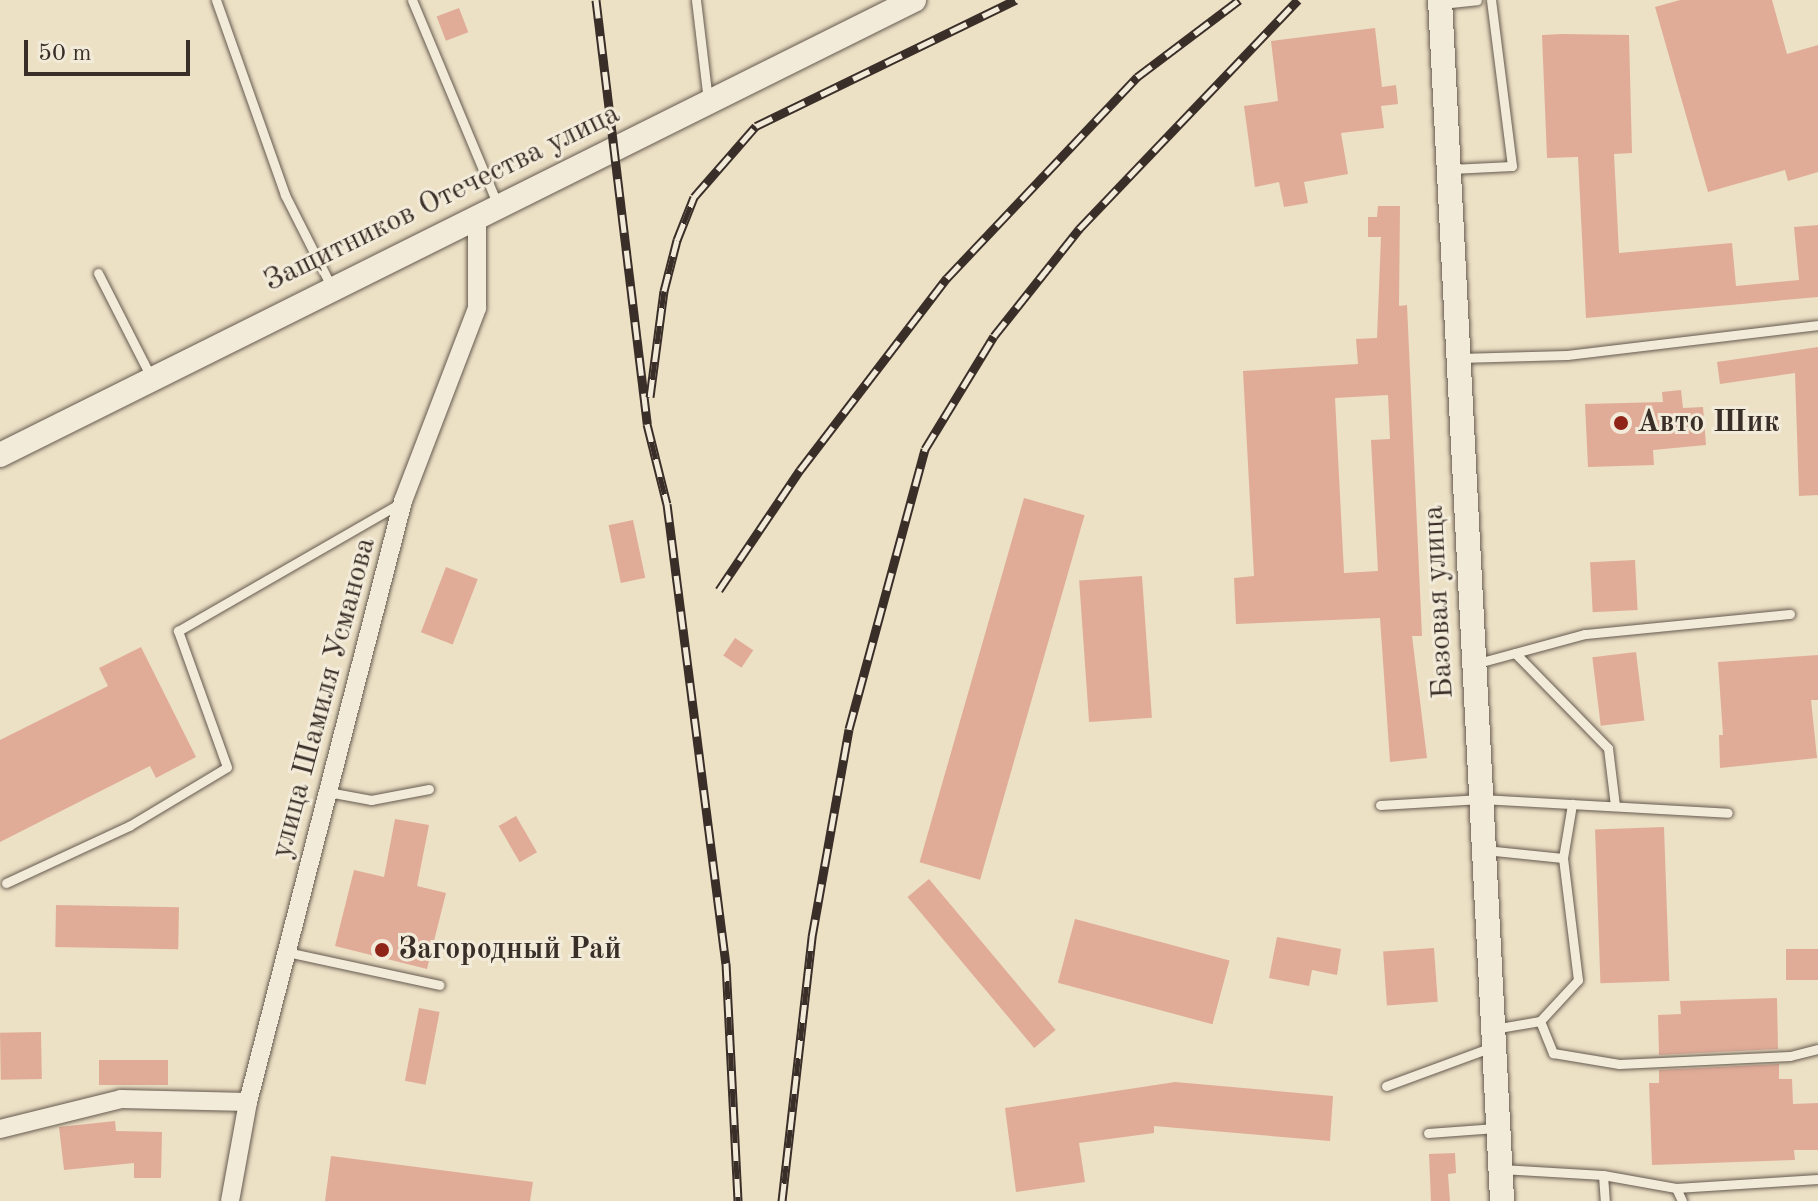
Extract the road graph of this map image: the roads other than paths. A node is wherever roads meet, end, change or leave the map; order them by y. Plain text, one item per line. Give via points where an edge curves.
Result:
1 (216, 0) edge
2 (412, 0) edge
3 (696, 0) edge
4 (914, 0) edge
5 (1477, 0) edge
6 (1491, 0) edge
7 (1440, 2) edge
8 (708, 101) junction
9 (1449, 169) junction
10 (488, 211) junction
11 (98, 273) dead end
12 (332, 288) junction
13 (1818, 325) edge
14 (1459, 358) junction
15 (152, 378) junction
16 (0, 455) edge
17 (403, 501) junction
18 (1790, 614) dead end
19 (1515, 653) junction
20 (1474, 664) junction
21 (429, 789) dead end
22 (328, 792) junction
23 (1481, 799) junction
24 (1572, 804) junction
25 (1380, 805) dead end
26 (1615, 806) junction
27 (1728, 813) dead end
28 (1484, 850) junction
29 (1563, 858) junction
30 (6, 883) dead end
31 (287, 952) junction
32 (439, 985) dead end
33 (1540, 1021) junction
34 (1494, 1038) junction
35 (1818, 1049) edge
36 (1386, 1086) dead end
37 (248, 1102) junction
38 (1499, 1128) junction
39 (0, 1129) edge
40 (1428, 1133) dead end
41 (1501, 1169) junction
42 (1603, 1175) junction
43 (1818, 1179) edge
44 (1676, 1188) junction
45 (230, 1201) edge
46 (1502, 1201) edge
47 (1605, 1201) edge
48 (1679, 1201) edge

1 - 12 lane via 285,195
2 - 10 lane
3 - 8 lane
4 - 8 main road, Защитников Отечества улица
5 - 7 lane
6 - 9 lane via 1512,166
7 - 9 main road, Базовая улица
8 - 10 main road, Защитников Отечества улица
9 - 14 main road, Базовая улица
10 - 12 main road, Защитников Отечества улица
10 - 17 street, улица Шамиля Усманова via 477,308
11 - 15 lane
12 - 15 main road, Защитников Отечества улица
13 - 14 lane via 1567,355
14 - 20 main road, Базовая улица
15 - 16 main road, Защитников Отечества улица
17 - 22 street, улица Шамиля Усманова
17 - 30 lane via 178,631 227,767 129,826
18 - 19 lane via 1585,634
19 - 20 lane
19 - 26 lane via 1608,748
20 - 23 main road, Базовая улица
21 - 22 lane via 371,800
22 - 31 street, улица Шамиля Усманова
23 - 24 lane
23 - 25 lane
23 - 28 main road, Базовая улица
24 - 26 lane
24 - 29 lane
26 - 27 lane
28 - 29 lane
28 - 34 main road, Базовая улица
29 - 33 lane via 1578,980
31 - 32 lane
31 - 37 street, улица Шамиля Усманова
33 - 34 lane
33 - 35 lane via 1553,1053 1619,1064 1790,1056
34 - 36 lane
34 - 38 main road, Базовая улица
37 - 39 street via 121,1099
37 - 45 street, улица Шамиля Усманова
38 - 40 lane
38 - 41 main road, Базовая улица
41 - 42 lane
41 - 46 main road, Базовая улица
42 - 44 lane
42 - 47 lane
43 - 44 lane
44 - 48 lane

